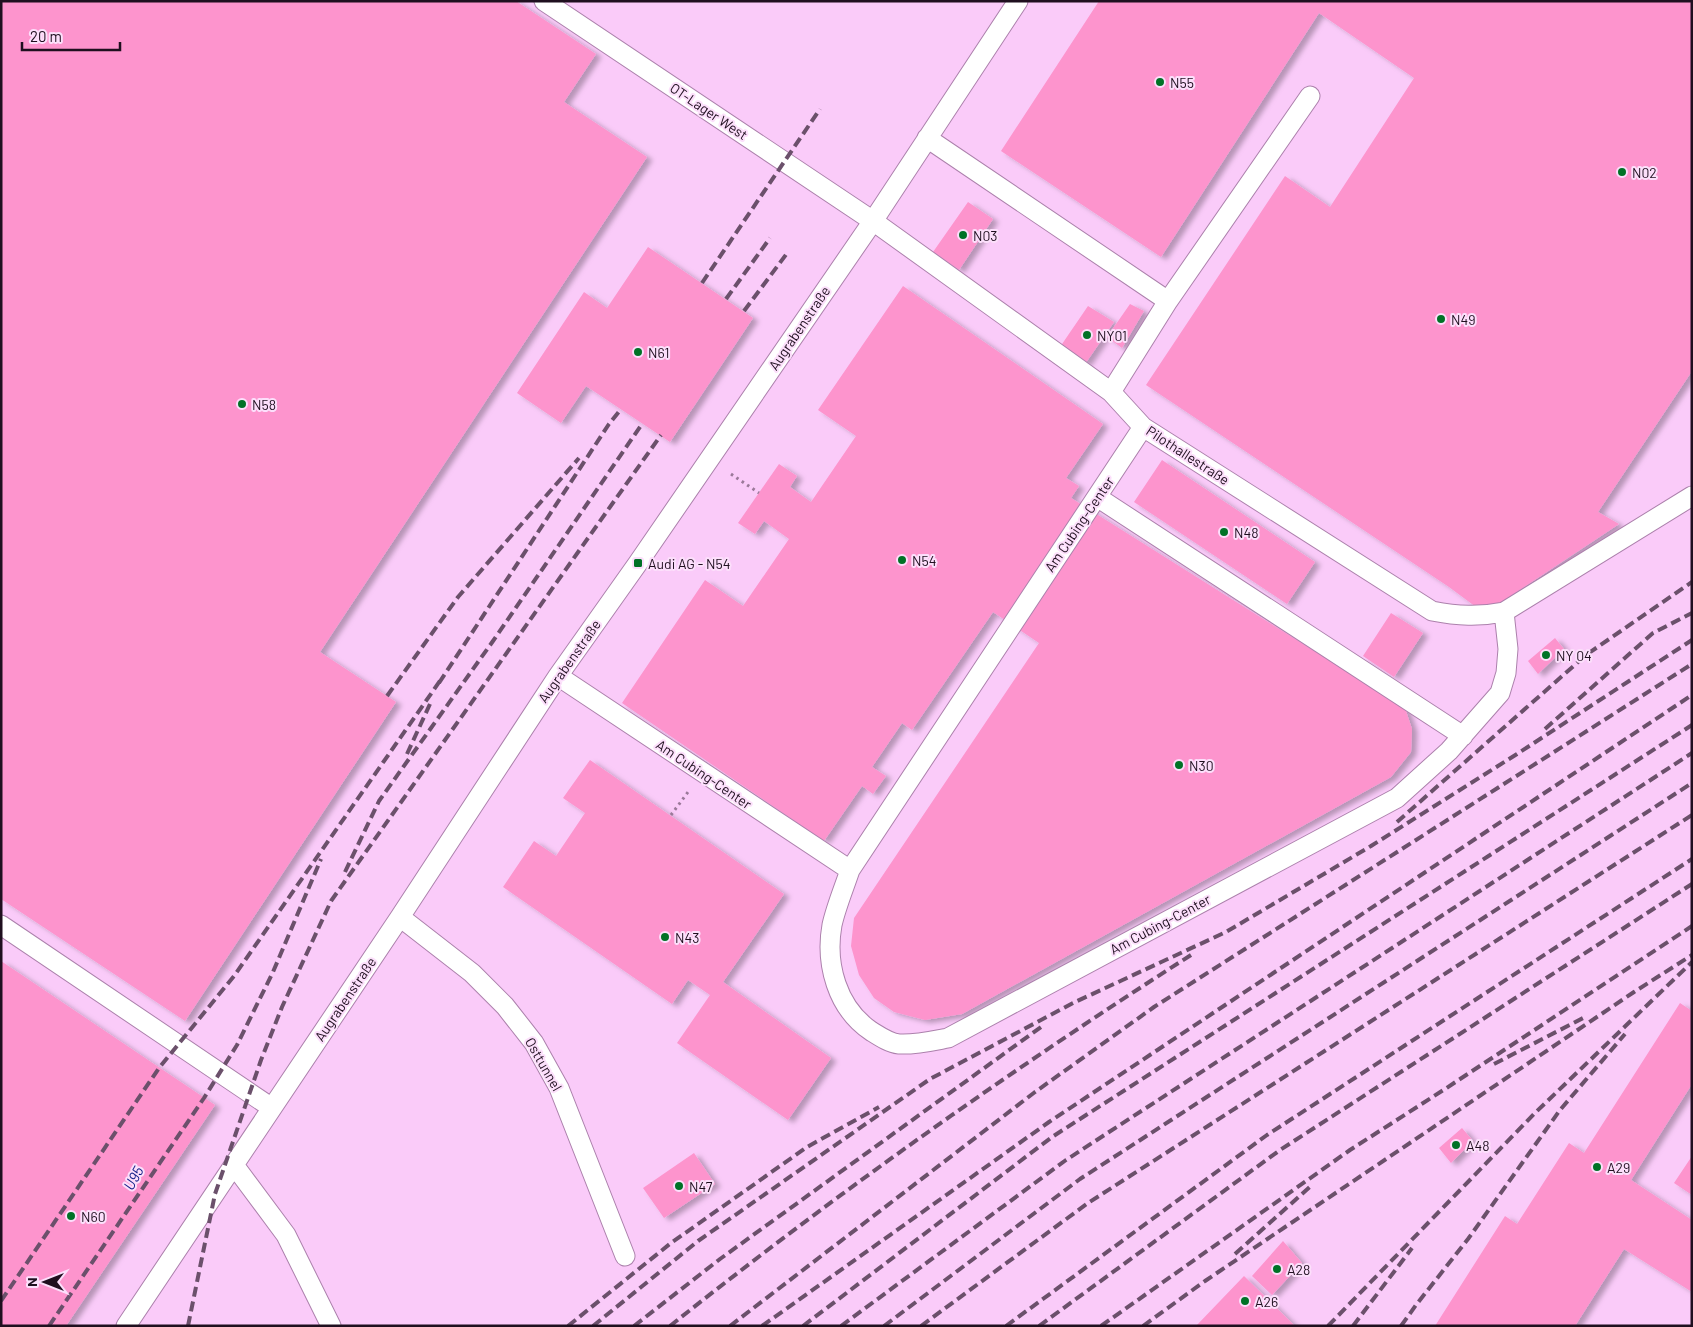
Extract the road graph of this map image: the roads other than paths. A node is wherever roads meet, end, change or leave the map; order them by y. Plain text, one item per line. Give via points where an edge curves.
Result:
1 (544, 1) edge
2 (1018, 1) edge
3 (1310, 96) dead end
4 (928, 138) junction
5 (873, 221) junction
6 (1168, 302) junction
7 (1111, 392) junction
8 (1143, 427) junction
9 (1692, 496) edge
10 (1097, 497) junction
11 (1504, 612) junction
12 (558, 676) junction
13 (1462, 736) junction
14 (850, 870) junction
15 (400, 917) junction
16 (1, 925) edge
17 (272, 1108) junction
18 (234, 1165) junction
19 (625, 1256) dead end
20 (126, 1326) edge
21 (330, 1326) edge

1 - 5 lane, OT-Lager West
2 - 4 lane, Augrabenstraße
3 - 6 lane
4 - 5 lane, Augrabenstraße
4 - 6 lane
5 - 7 lane, Pilothallestraße
5 - 12 lane, Augrabenstraße
6 - 7 lane
7 - 8 lane, Pilothallestraße
8 - 10 lane, Am Cubing-Center
8 - 11 lane, Pilothallestraße via 1432,611 1468,617
9 - 11 lane
10 - 13 lane
10 - 14 lane, Am Cubing-Center
11 - 13 lane, Am Cubing-Center via 1508,649 1500,693
12 - 14 lane, Am Cubing-Center
12 - 15 lane, Augrabenstraße
13 - 14 lane, Am Cubing-Center via 1397,798 948,1038 897,1044 864,1026 844,1005 833,976 830,952 832,926
15 - 17 lane, Augrabenstraße
15 - 19 lane, Osttunnel via 472,973 505,1006 534,1043 559,1088
16 - 17 lane
17 - 18 lane, Augrabenstraße
18 - 20 lane, Augrabenstraße
18 - 21 lane via 286,1235

